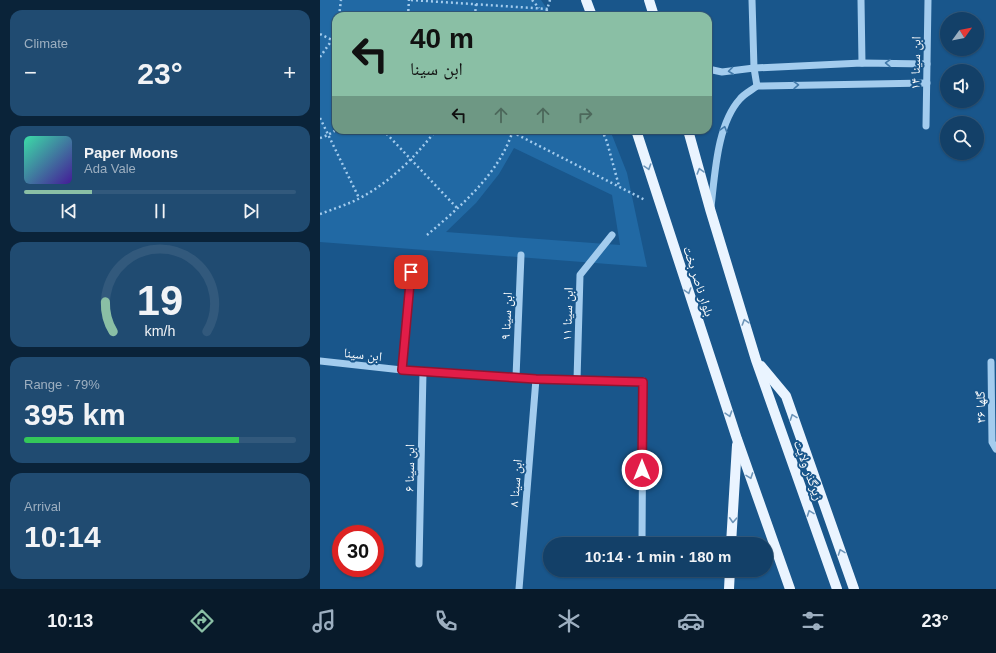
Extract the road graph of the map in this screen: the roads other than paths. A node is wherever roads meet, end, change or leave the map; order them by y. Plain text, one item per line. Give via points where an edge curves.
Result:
1 (586, 0) edge
2 (649, 0) edge
3 (752, 0) edge
4 (861, 0) edge
5 (928, 0) edge
6 (590, 12) edge
7 (653, 12) edge
8 (862, 63) junction
9 (927, 64) junction
10 (754, 68) junction
11 (712, 70) edge
12 (927, 83) junction
13 (757, 86) junction
14 (926, 126) dead end
15 (637, 134) edge
16 (689, 134) edge
17 (710, 209) junction
18 (612, 235) dead end
19 (521, 255) dead end
20 (411, 272) dead end
21 (756, 360) junction
22 (320, 361) edge
23 (991, 362) dead end
24 (402, 370) junction
25 (423, 372) junction
26 (516, 377) junction
27 (536, 379) junction
28 (577, 380) junction
29 (737, 440) junction
30 (996, 449) edge
31 (642, 537) edge
32 (731, 537) edge
33 (419, 564) dead end
34 (730, 577) edge
35 (519, 589) edge
36 (729, 589) edge
37 (790, 589) edge
38 (837, 589) edge
39 (854, 589) edge

1 - 6 main road
2 - 7 main road
3 - 10 street
4 - 8 street
5 - 9 street, ابن سینا ۱۴
9 -> 8 street
8 - 10 street
9 - 12 street, ابن سینا ۱۴
10 -> 11 street via 722,72
10 - 13 street
13 -> 12 street
12 - 14 street, ابن سینا ۱۴
17 -> 13 street via 719,144 727,118 740,98
15 -> 29 main road, بلوار ناصر بخت
17 -> 16 main road
21 -> 17 main road
18 - 28 street, ابن سینا ۱۱ via 580,275
19 - 26 street, ابن سینا ۹
20 - 24 street
38 -> 21 main road, زیرگذر ولایت
39 -> 21 main road via 786,396
22 - 24 street, ابن سینا
23 - 30 street, ۳۶ گلها via 992,442
24 - 25 street, ابن سینا
25 - 26 street, ابن سینا
25 - 33 street, ابن سینا ۶
26 - 27 street, ابن سینا
27 - 28 street, ابن سینا
27 - 35 street, ابن سینا ۸
28 - 31 street, ابن سینا via 643,382
29 -> 32 main road
29 -> 37 main road
34 - 36 main road

